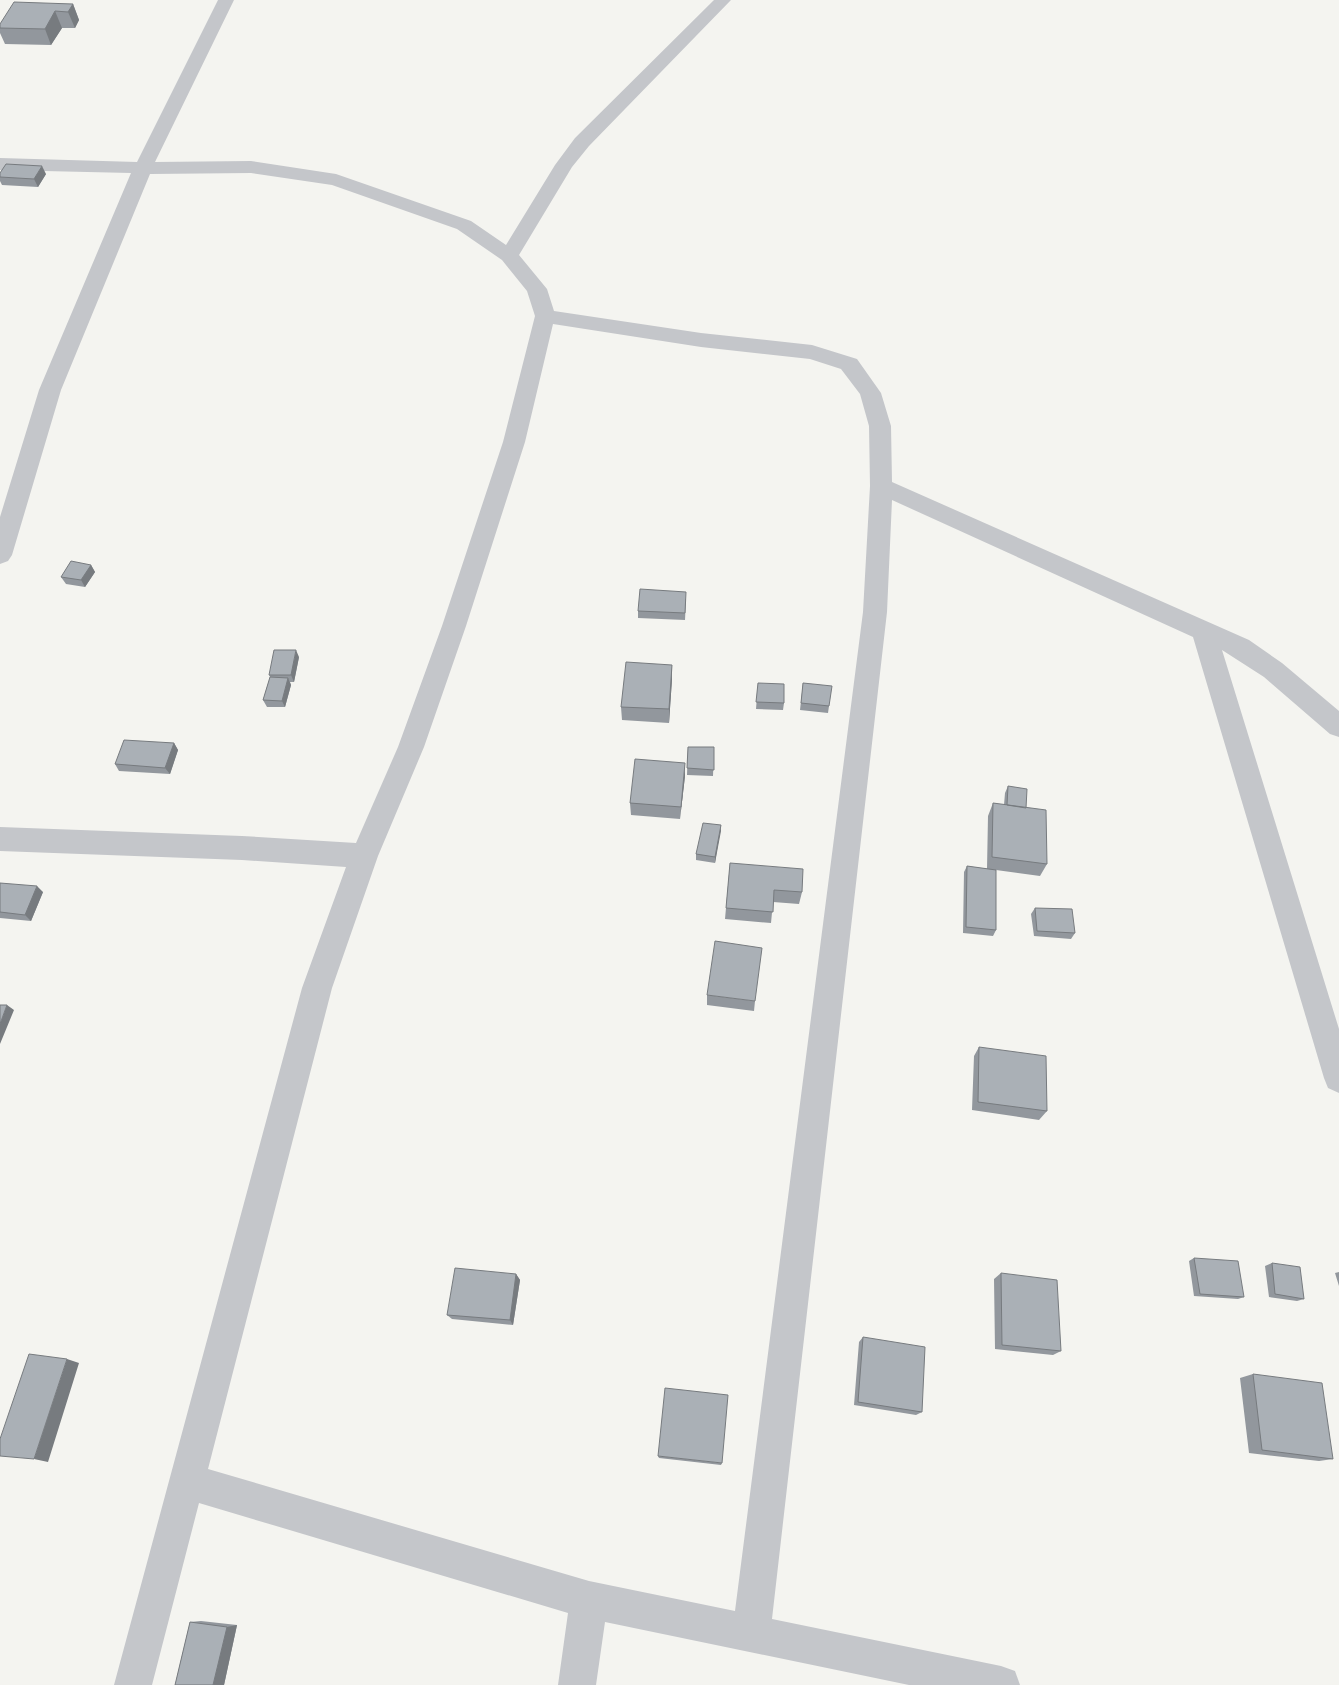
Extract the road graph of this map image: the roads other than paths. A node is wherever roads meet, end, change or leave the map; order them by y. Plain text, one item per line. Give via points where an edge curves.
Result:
1 (226, 0) edge
2 (723, 0) edge
3 (0, 164) edge
4 (143, 168) junction
5 (509, 256) junction
6 (545, 316) junction
7 (881, 486) junction
8 (0, 555) edge
9 (1204, 632) junction
10 (1339, 726) edge
11 (0, 839) edge
12 (364, 856) junction
13 (1339, 1078) edge
14 (187, 1481) junction
15 (589, 1600) junction
16 (751, 1633) junction
17 (133, 1685) edge
18 (577, 1685) edge
19 (1001, 1685) edge

1 - 4 street
2 - 5 street via 582,142 564,165
3 - 4 street
4 - 5 street via 251,168 336,180 464,225
4 - 8 street via 50,390
5 - 6 street via 537,289
6 - 7 street via 701,340 812,352 849,364 870,393 880,426
6 - 12 street via 514,442 454,626 411,747
7 - 9 street
7 - 16 street via 874,622
9 - 10 street via 1253,657
9 - 13 street
11 - 12 street
12 - 14 street via 317,988
14 - 15 street
14 - 17 street
15 - 16 street
15 - 18 street
16 - 19 street

